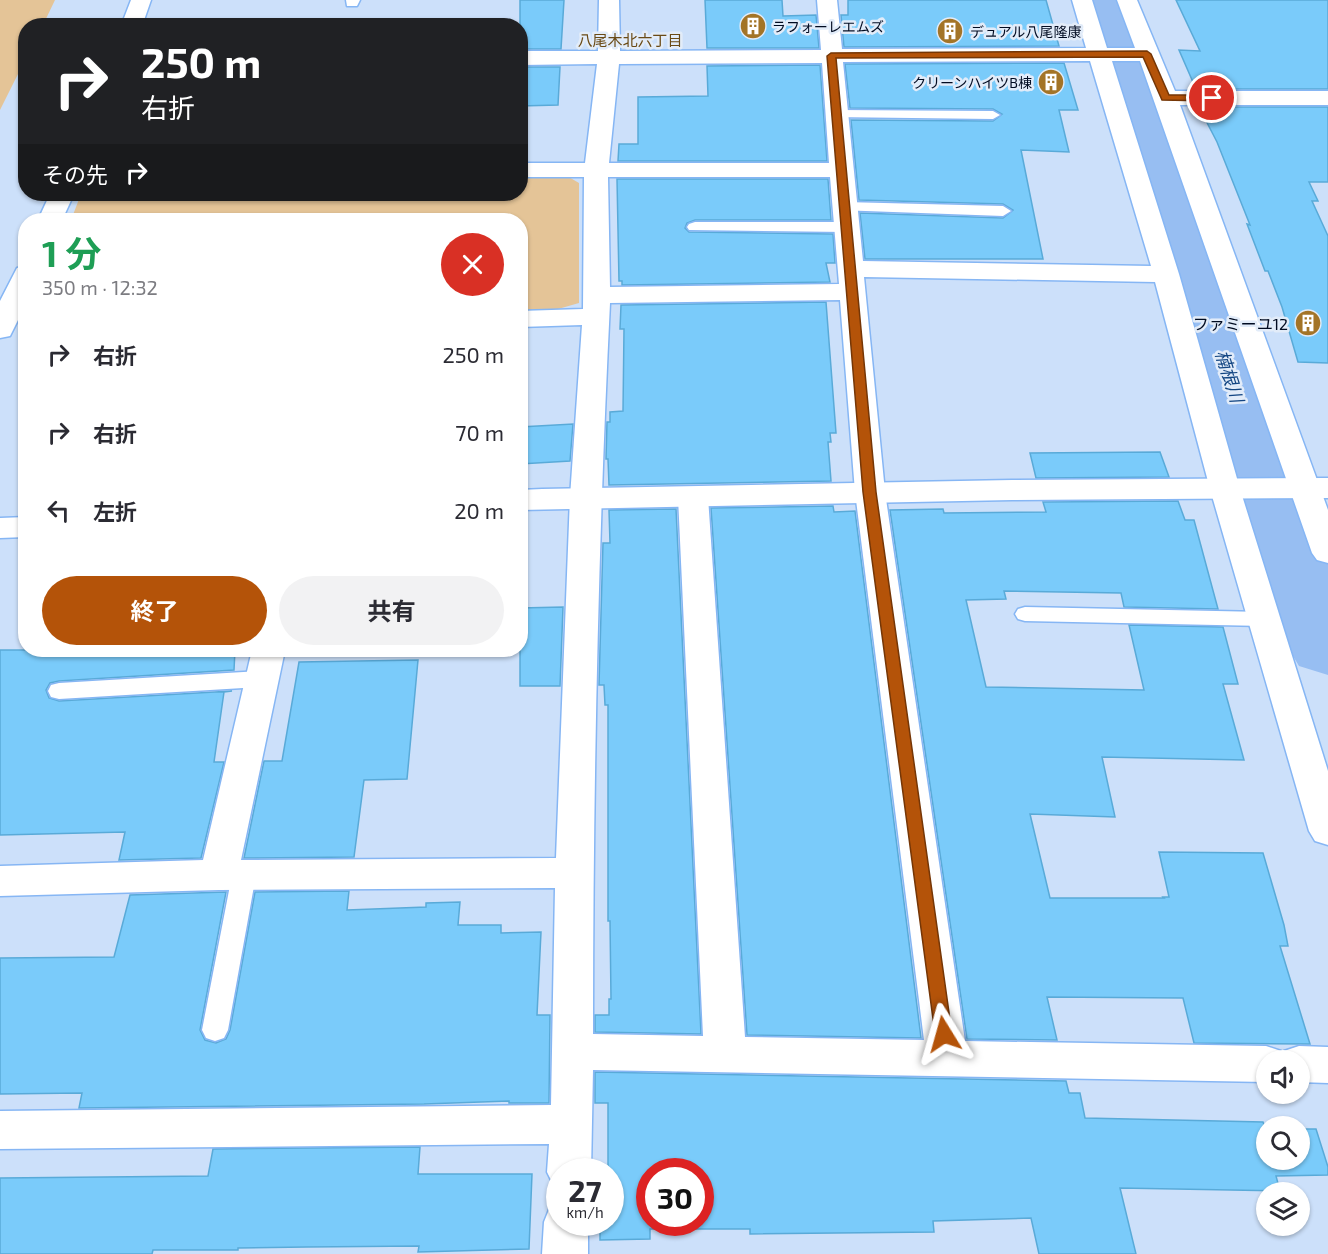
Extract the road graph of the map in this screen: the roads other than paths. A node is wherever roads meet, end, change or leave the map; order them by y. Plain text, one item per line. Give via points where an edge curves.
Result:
1 (141, 0) edge
2 (609, 0) edge
3 (827, 0) edge
4 (1082, 0) edge
5 (1127, 0) edge
6 (134, 18) edge
7 (1103, 53) junction
8 (1141, 54) junction
9 (831, 56) junction
10 (609, 57) junction
11 (528, 58) edge
12 (1166, 98) junction
13 (1328, 98) edge
14 (836, 114) junction
15 (993, 116) dead end
16 (596, 168) junction
17 (528, 170) edge
18 (841, 170) junction
19 (1003, 211) dead end
20 (845, 217) junction
21 (695, 227) dead end
22 (1166, 274) junction
23 (851, 280) junction
24 (18, 292) edge
25 (597, 306) junction
26 (528, 318) edge
27 (0, 331) edge
28 (18, 331) edge
29 (1316, 488) edge
30 (1225, 489) junction
31 (870, 492) junction
32 (585, 496) junction
33 (693, 497) junction
34 (528, 500) edge
35 (18, 527) edge
36 (0, 528) edge
37 (1328, 553) edge
38 (1025, 614) dead end
39 (1264, 619) junction
40 (265, 664) edge
41 (59, 691) dead end
42 (1328, 831) edge
43 (574, 873) junction
44 (231, 875) junction
45 (0, 881) edge
46 (215, 1030) dead end
47 (573, 1052) junction
48 (725, 1054) junction
49 (947, 1057) junction
50 (1256, 1064) edge
51 (1310, 1065) edge
52 (1328, 1065) edge
53 (572, 1124) junction
54 (0, 1130) edge
55 (570, 1158) edge
56 (566, 1236) edge
57 (565, 1254) edge

1 - 6 street
2 - 10 street
3 - 9 street
4 - 7 street
5 - 8 street
7 - 8 street
7 - 9 street
7 - 22 street
8 - 12 street
9 - 10 street
9 - 14 street
10 - 11 street
10 - 16 street
12 - 13 street
12 - 29 street
14 - 15 lane
14 - 18 street
16 - 17 street
16 - 18 street
16 - 25 street
18 - 20 street
19 - 20 lane
20 - 21 lane
20 - 23 street
22 - 23 street
22 - 30 street
23 - 25 street
23 - 31 street
24 - 27 street
25 - 26 street
25 - 32 street
27 - 28 street
29 - 30 street
29 - 37 street
30 - 31 street
30 - 39 street
31 - 33 street
31 - 49 street
32 - 33 street
32 - 34 street
32 - 43 street
33 - 48 street
35 - 36 street
38 - 39 lane
39 - 42 street
40 - 41 lane
40 - 44 street
43 - 44 street
43 - 47 street
44 - 45 street
44 - 46 lane
47 - 48 street
47 - 53 street
48 - 49 street
49 - 50 street
51 - 52 street
53 - 54 street
53 - 55 street
56 - 57 street

